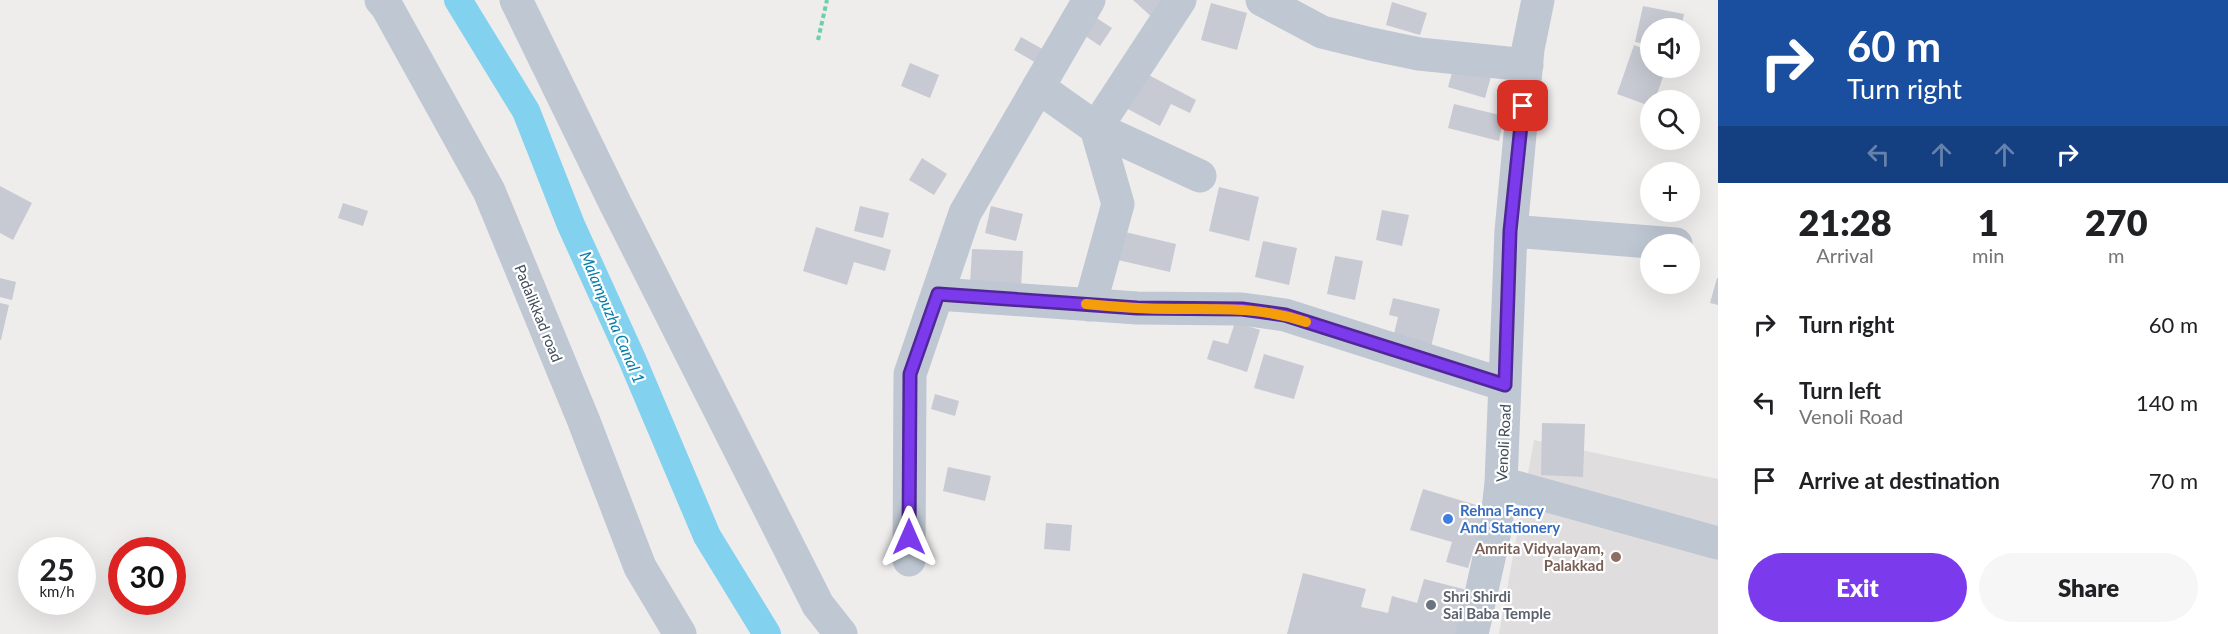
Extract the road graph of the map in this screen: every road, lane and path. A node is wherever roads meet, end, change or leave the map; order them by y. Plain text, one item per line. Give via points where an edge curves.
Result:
1 (381, 0) edge
2 (516, 0) edge
3 (827, 0) edge
4 (1089, 0) edge
5 (1180, 0) edge
6 (1262, 0) edge
7 (1538, 0) edge
8 (818, 40) dead end
9 (1527, 65) junction
10 (1038, 87) junction
11 (1096, 128) junction
12 (1200, 177) dead end
13 (1510, 231) junction
14 (1640, 241) edge
15 (938, 294) junction
16 (1090, 305) junction
17 (1505, 385) junction
18 (1501, 483) junction
19 (1718, 543) edge
20 (909, 560) dead end
21 (680, 634) edge
22 (841, 634) edge
23 (1472, 634) edge

1 - 21 street, Padalikkad road via 489,191 640,567
2 - 22 street via 818,605
3 - 8 path
4 - 10 street
5 - 11 street
6 - 9 street via 1322,32 1419,54
7 - 9 street, Venoli Road
9 - 13 street, Venoli Road
10 - 11 street
10 - 15 street via 965,213
11 - 12 street
11 - 16 street via 1118,204
13 - 14 street
13 - 17 street, Venoli Road
15 - 16 street
15 - 20 street via 910,374
16 - 17 street via 1242,309 1285,315
17 - 18 street, Venoli Road
18 - 19 street
18 - 23 street, Venoli Road via 1496,527

